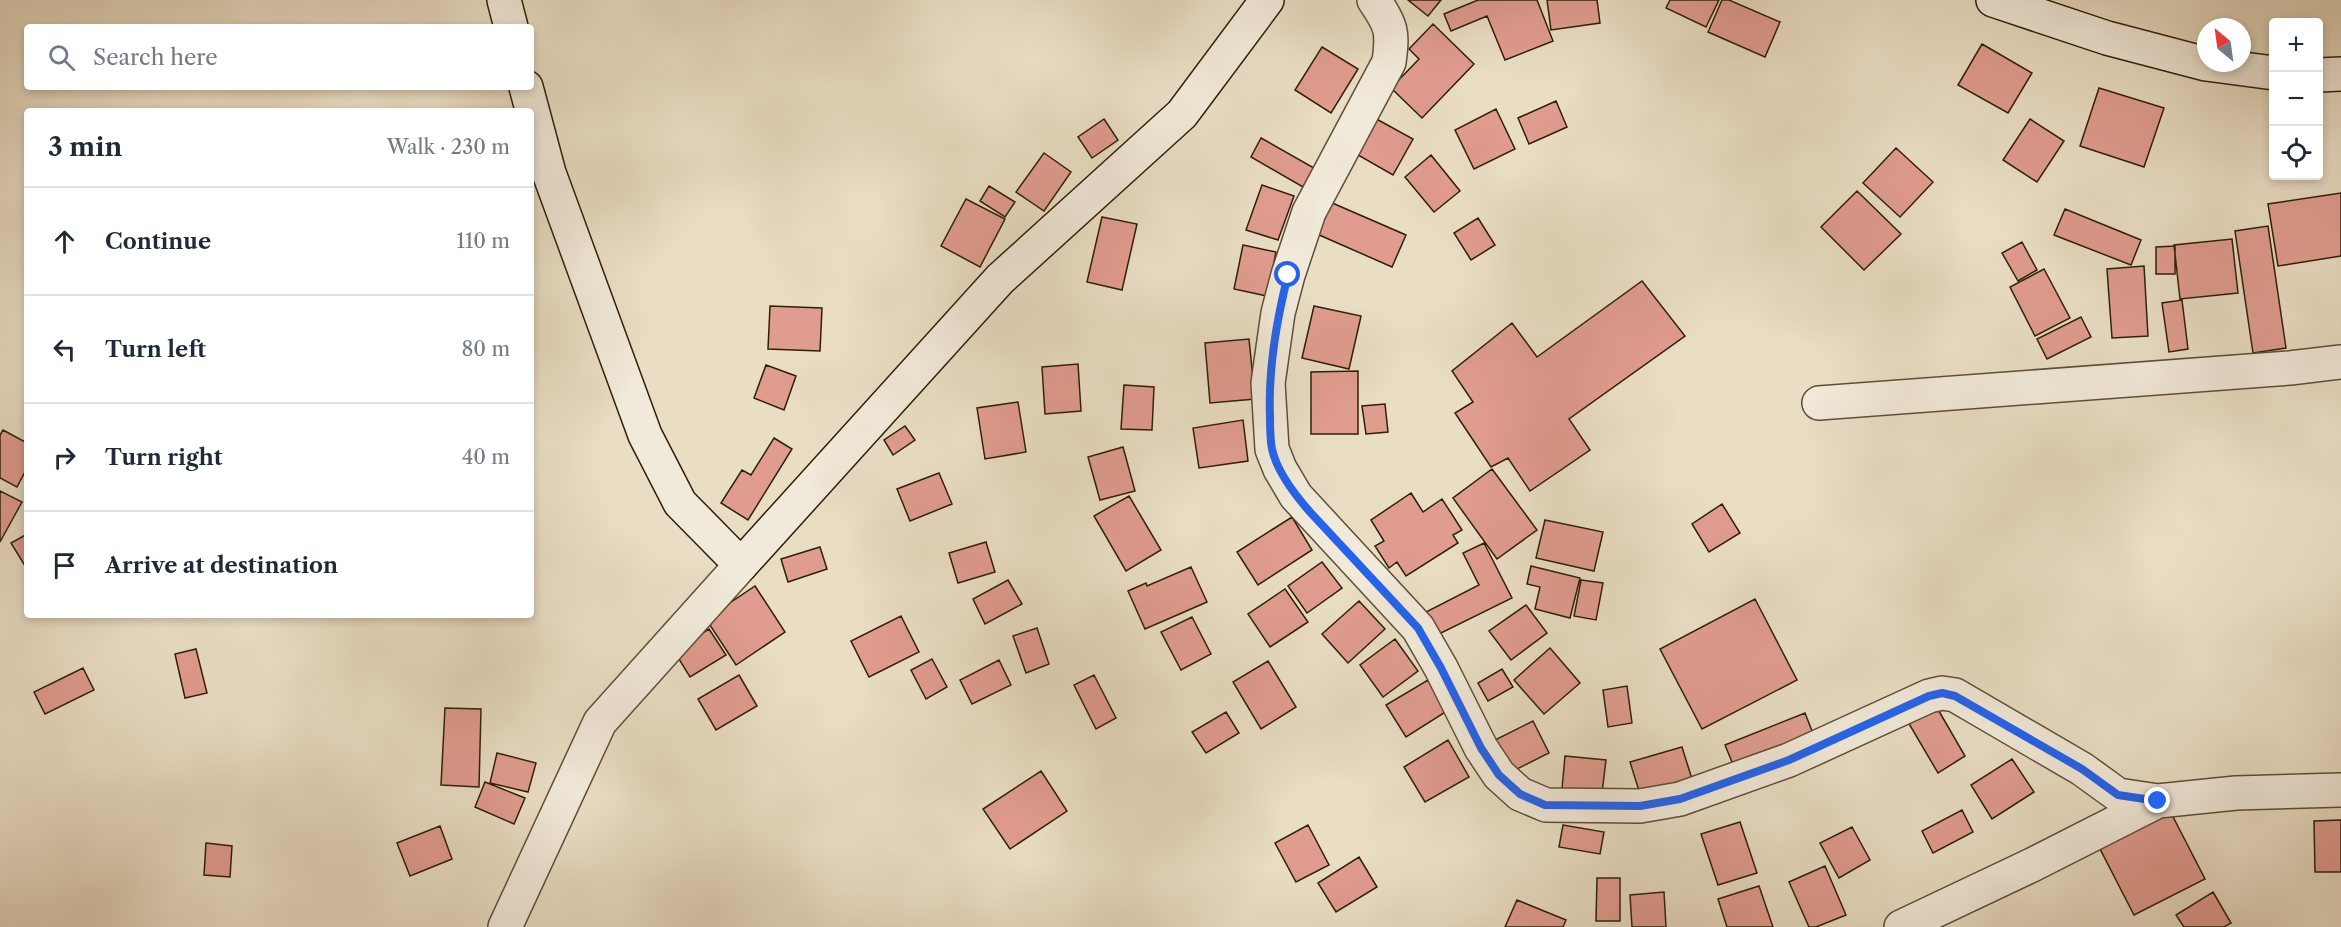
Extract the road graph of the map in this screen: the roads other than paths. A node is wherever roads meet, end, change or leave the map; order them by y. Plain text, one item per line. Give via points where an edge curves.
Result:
1 (504, 0) edge
2 (1267, 0) edge
3 (1374, 0) edge
4 (1993, 0) edge
5 (510, 24) edge
6 (2269, 72) edge
7 (2341, 74) edge
8 (2323, 75) edge
9 (527, 90) edge
10 (532, 108) edge
11 (534, 117) edge
12 (2341, 362) edge
13 (1820, 403) dead end
14 (741, 565) junction
15 (2341, 790) edge
16 (2158, 801) junction
17 (505, 927) edge
18 (1901, 927) edge

1 - 5 street
2 - 14 street via 1182,114 1000,279
3 - 16 street via 1392,36 1389,62 1309,212 1288,275 1268,383 1272,449 1296,496 1418,628 1499,775 1520,794 1545,805 1640,806 1680,799 1789,760 1942,693 1955,696 2082,769 2118,795
4 - 6 street via 2140,46 2206,63
7 - 8 street
9 - 10 street
11 - 14 street via 549,173 645,435 680,503
12 - 13 street
14 - 17 street via 600,722
15 - 16 street via 2236,793
16 - 18 street

